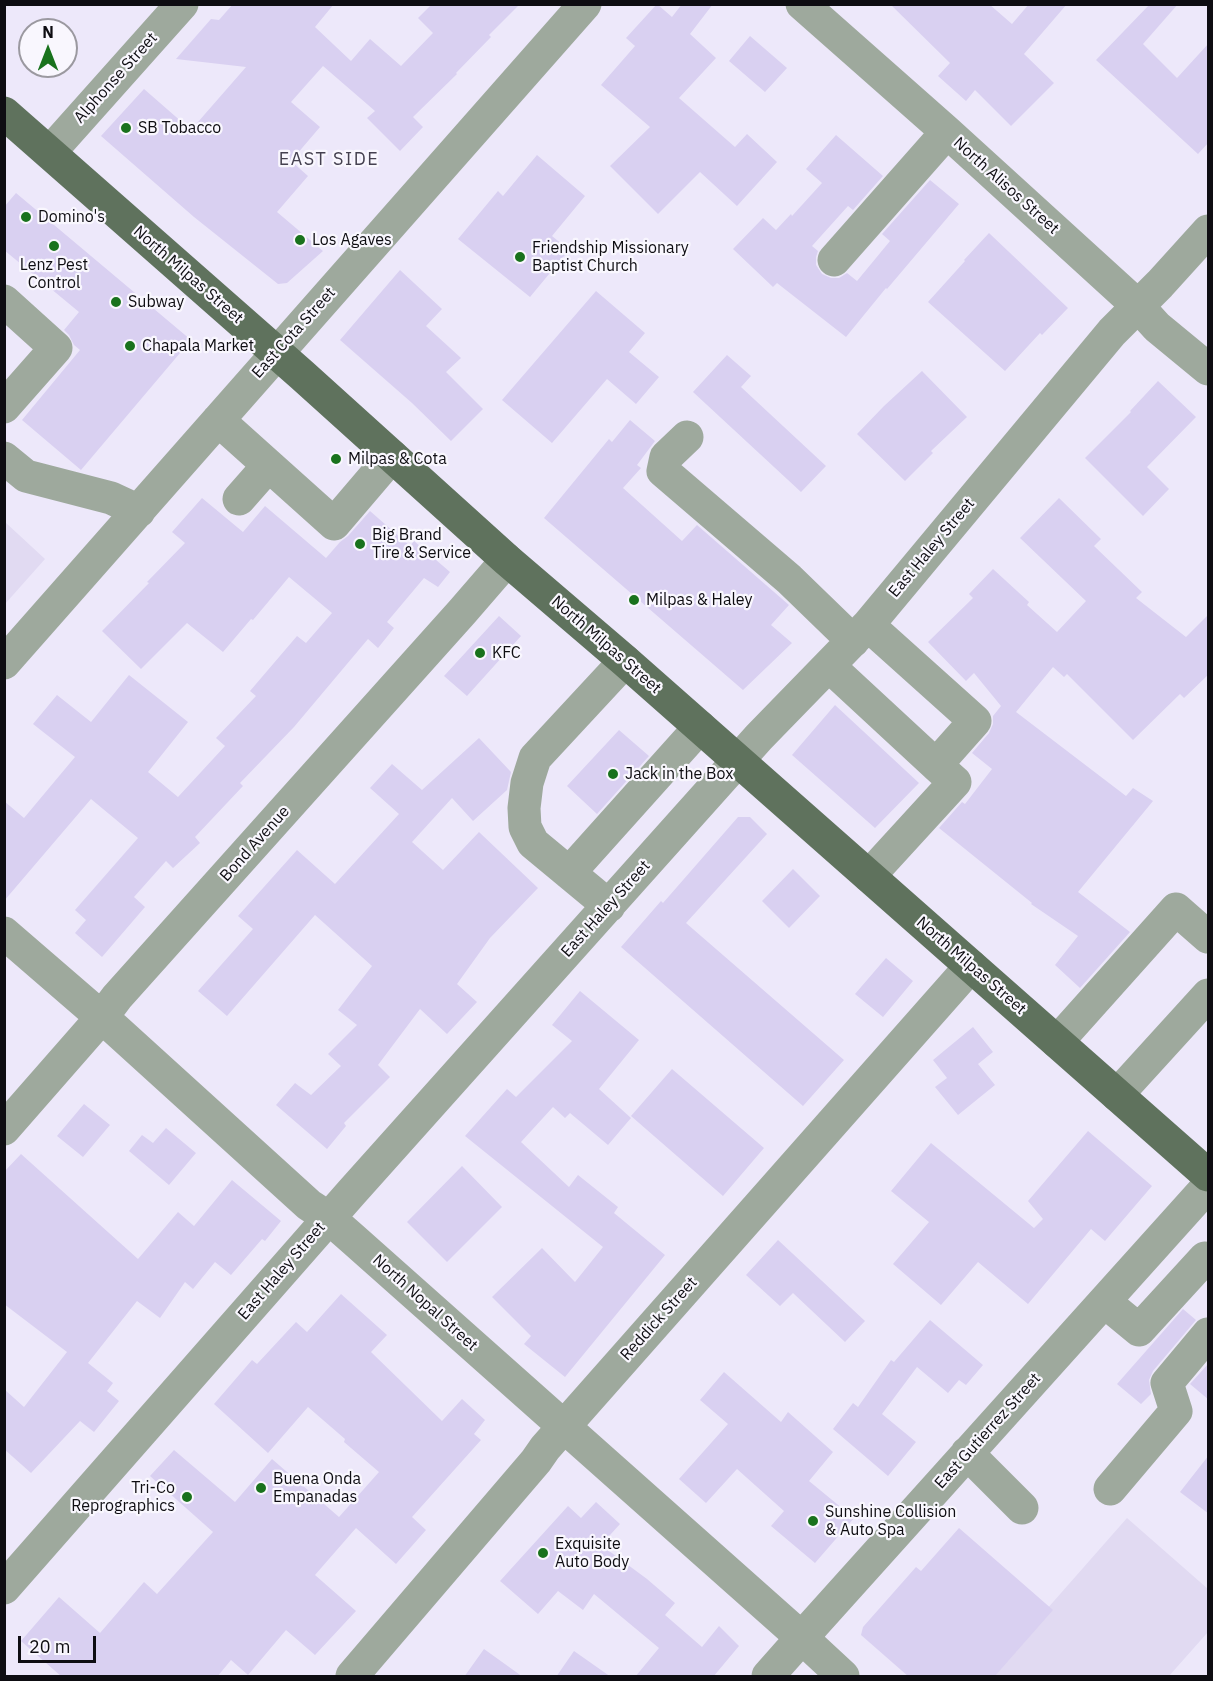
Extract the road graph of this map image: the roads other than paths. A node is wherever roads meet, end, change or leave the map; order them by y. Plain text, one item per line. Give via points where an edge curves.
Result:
1 (182, 4) edge
2 (585, 4) edge
3 (802, 4) edge
4 (4, 113) edge
5 (947, 132) junction
6 (50, 152) junction
7 (1209, 231) edge
8 (834, 260) dead end
9 (1138, 306) junction
10 (8, 311) edge
11 (277, 353) junction
12 (1209, 369) edge
13 (4, 407) edge
14 (218, 420) junction
15 (687, 437) dead end
16 (392, 456) junction
17 (4, 458) edge
18 (268, 466) junction
19 (239, 499) dead end
20 (139, 511) junction
21 (507, 560) junction
22 (860, 633) junction
23 (625, 661) junction
24 (4, 663) edge
25 (829, 666) junction
26 (700, 727) junction
27 (738, 760) junction
28 (936, 765) junction
29 (568, 873) junction
30 (869, 876) junction
31 (609, 906) junction
32 (4, 933) edge
33 (1209, 937) edge
34 (971, 966) junction
35 (1209, 995) edge
36 (102, 1017) junction
37 (1057, 1042) junction
38 (1117, 1095) junction
39 (4, 1129) edge
40 (1209, 1175) edge
41 (1209, 1186) edge
42 (329, 1218) junction
43 (1205, 1258) dead end
44 (1105, 1302) junction
45 (1209, 1334) edge
46 (564, 1427) junction
47 (968, 1453) junction
48 (1110, 1489) dead end
49 (1022, 1508) dead end
50 (4, 1587) edge
51 (802, 1638) junction
52 (352, 1677) edge
53 (768, 1677) edge
54 (843, 1677) edge

1 - 6 street, Alphonse Street
2 - 11 street, East Cota Street
3 - 5 street, North Alisos Street
4 - 6 main road, North Milpas Street
5 - 8 street
5 - 9 street, North Alisos Street
6 - 11 main road, North Milpas Street
7 - 9 street, East Haley Street
9 - 12 street, North Alisos Street via 1157,327
9 - 22 street, East Haley Street
10 - 13 street via 56,348
11 - 14 street, East Cota Street
11 - 16 main road, North Milpas Street
14 - 18 street
14 - 20 street, East Cota Street
15 - 22 street via 666,457 663,471 789,579
16 - 18 street via 334,524
16 - 21 main road, North Milpas Street
17 - 20 street via 26,476 111,498
18 - 19 street
20 - 24 street, East Cota Street
21 - 23 main road, North Milpas Street
21 - 36 street, Bond Avenue
22 - 25 street, East Haley Street
22 - 28 street via 975,721
23 - 26 main road, North Milpas Street
23 - 29 street via 535,758 527,783 525,827 533,843
25 - 27 street, East Haley Street
25 - 28 street
26 - 27 main road, North Milpas Street
26 - 29 street
27 - 30 main road, North Milpas Street
27 - 31 street, East Haley Street
28 - 30 street via 955,782
29 - 31 street
30 - 34 main road, North Milpas Street
31 - 42 street, East Haley Street
32 - 36 street, North Nopal Street
33 - 37 street via 1176,909
34 - 37 main road, North Milpas Street
34 - 46 street, Reddick Street
35 - 38 street
36 - 39 street, Bond Avenue
36 - 42 street, North Nopal Street via 309,1205
37 - 38 main road, North Milpas Street
38 - 40 main road, North Milpas Street
41 - 44 street, East Gutierrez Street
42 - 46 street, North Nopal Street
42 - 50 street, East Haley Street
43 - 44 street via 1139,1330
44 - 47 street, East Gutierrez Street
45 - 48 street via 1167,1383 1176,1411
46 - 51 street, North Nopal Street
46 - 52 street, Reddick Street
47 - 49 street
47 - 51 street, East Gutierrez Street
51 - 53 street, East Gutierrez Street
51 - 54 street, North Nopal Street

